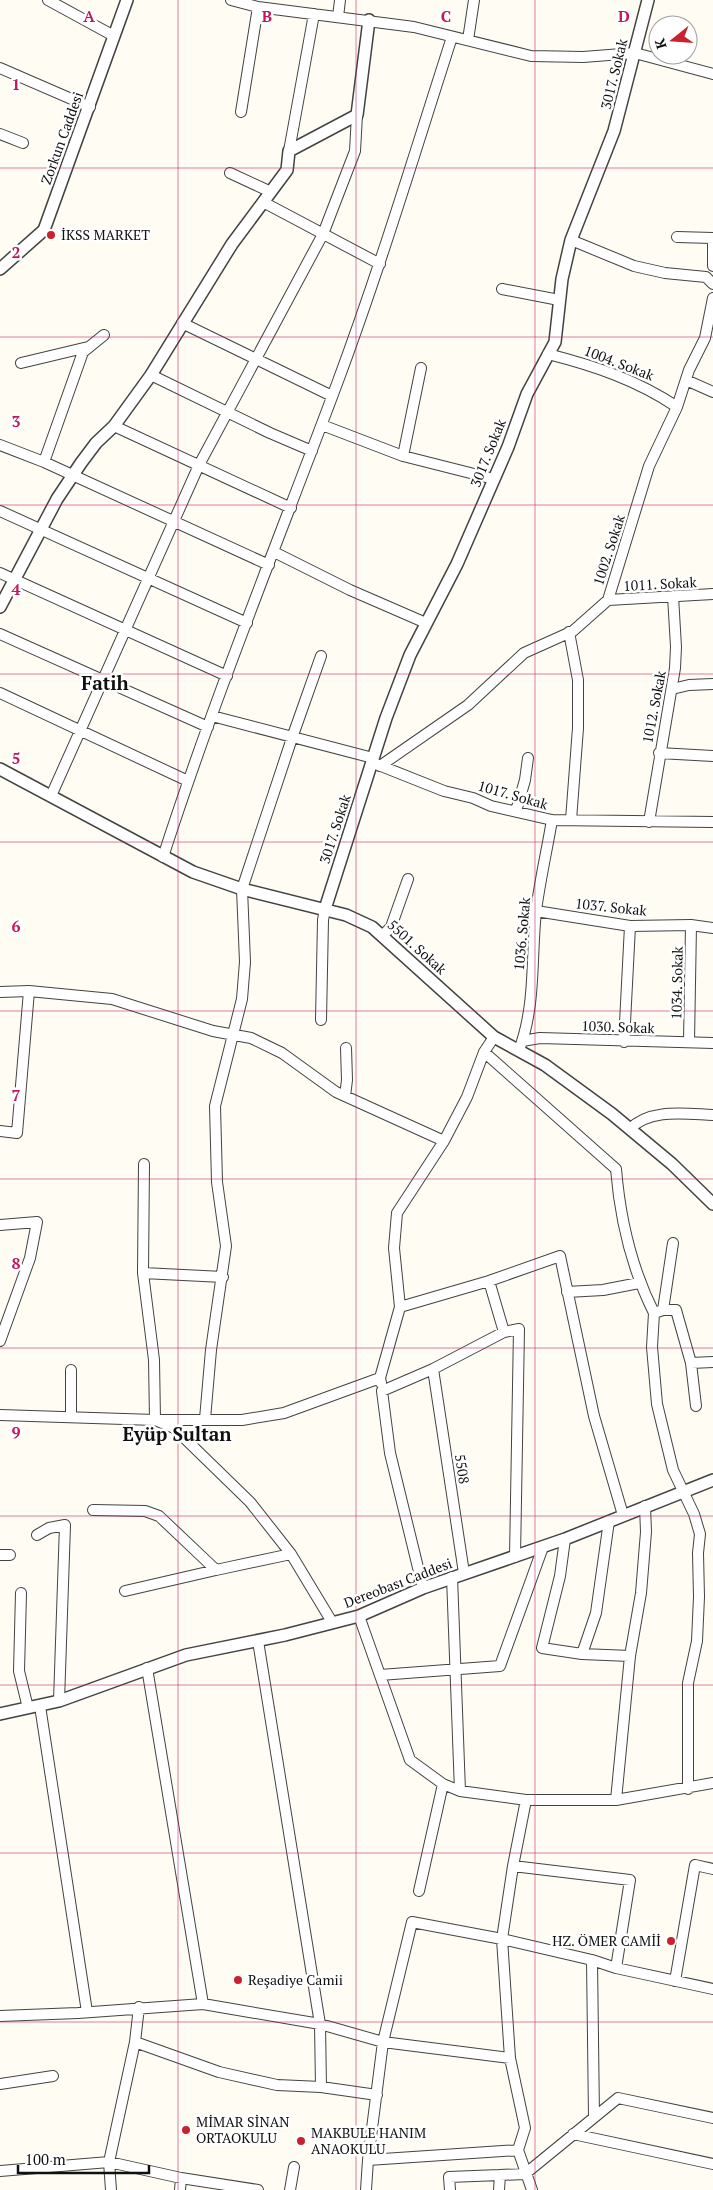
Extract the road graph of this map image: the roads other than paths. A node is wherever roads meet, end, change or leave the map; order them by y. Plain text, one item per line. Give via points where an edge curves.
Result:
1 (48, 0) edge
2 (127, 0) edge
3 (231, 0) edge
4 (340, 0) edge
5 (474, 0) edge
6 (648, 0) edge
7 (258, 7) junction
8 (314, 14) junction
9 (338, 16) junction
10 (369, 20) junction
11 (114, 36) junction
12 (452, 37) junction
13 (468, 40) junction
14 (634, 53) junction
15 (0, 68) edge
16 (713, 74) edge
17 (90, 107) junction
18 (241, 112) dead end
19 (357, 116) junction
20 (0, 134) edge
21 (24, 143) dead end
22 (290, 151) junction
23 (230, 173) dead end
24 (271, 192) junction
25 (263, 202) junction
26 (323, 234) junction
27 (677, 236) dead end
28 (713, 238) edge
29 (571, 240) junction
30 (713, 243) edge
31 (380, 264) junction
32 (713, 266) edge
33 (0, 269) edge
34 (713, 284) edge
35 (502, 289) dead end
36 (713, 298) edge
37 (559, 300) junction
38 (182, 323) junction
39 (104, 335) dead end
40 (90, 346) junction
41 (548, 354) junction
42 (255, 360) junction
43 (21, 363) dead end
44 (421, 368) dead end
45 (150, 375) junction
46 (686, 380) junction
47 (713, 392) edge
48 (332, 396) junction
49 (677, 407) junction
50 (228, 413) junction
51 (322, 425) junction
52 (114, 426) junction
53 (0, 445) edge
54 (312, 451) junction
55 (403, 456) junction
56 (44, 462) junction
57 (199, 464) junction
58 (72, 477) junction
59 (494, 479) junction
60 (291, 508) junction
61 (0, 511) edge
62 (172, 522) junction
63 (40, 529) junction
64 (274, 552) junction
65 (269, 565) junction
66 (0, 573) edge
67 (14, 579) junction
68 (147, 579) junction
69 (713, 594) edge
70 (673, 596) junction
71 (608, 600) junction
72 (0, 607) edge
73 (247, 623) junction
74 (426, 623) junction
75 (125, 630) junction
76 (569, 632) junction
77 (0, 634) edge
78 (322, 656) dead end
79 (227, 676) junction
80 (103, 680) junction
81 (713, 684) edge
82 (672, 689) junction
83 (0, 693) edge
84 (212, 716) junction
85 (208, 727) junction
86 (81, 732) junction
87 (292, 738) junction
88 (659, 754) junction
89 (713, 756) edge
90 (528, 758) dead end
91 (375, 762) junction
92 (0, 768) edge
93 (188, 781) junction
94 (51, 796) junction
95 (516, 811) junction
96 (552, 820) junction
97 (571, 820) junction
98 (649, 822) junction
99 (713, 822) edge
100 (163, 856) junction
101 (408, 879) dead end
102 (242, 889) junction
103 (326, 909) junction
104 (536, 912) junction
105 (691, 925) junction
106 (630, 926) junction
107 (713, 928) edge
108 (383, 935) junction
109 (29, 991) junction
110 (0, 992) edge
111 (321, 1020) dead end
112 (234, 1034) junction
113 (494, 1037) junction
114 (624, 1042) junction
115 (689, 1042) junction
116 (713, 1043) edge
117 (520, 1046) junction
118 (346, 1048) dead end
119 (484, 1052) junction
120 (345, 1096) junction
121 (713, 1115) edge
122 (630, 1129) junction
123 (0, 1131) edge
124 (444, 1141) junction
125 (144, 1164) dead end
126 (713, 1204) edge
127 (0, 1225) edge
128 (672, 1243) dead end
129 (143, 1273) junction
130 (223, 1277) junction
131 (489, 1282) junction
132 (639, 1284) junction
133 (567, 1292) junction
134 (400, 1307) junction
135 (658, 1311) junction
136 (504, 1332) junction
137 (0, 1341) edge
138 (713, 1362) edge
139 (690, 1363) junction
140 (433, 1369) junction
141 (71, 1370) dead end
142 (380, 1378) junction
143 (382, 1391) junction
144 (696, 1406) dead end
145 (0, 1415) edge
146 (71, 1417) junction
147 (205, 1419) junction
148 (155, 1420) junction
149 (713, 1480) edge
150 (682, 1492) junction
151 (645, 1506) junction
152 (93, 1510) dead end
153 (623, 1515) junction
154 (609, 1521) junction
155 (37, 1535) dead end
156 (565, 1539) junction
157 (543, 1547) junction
158 (291, 1554) junction
159 (514, 1557) junction
160 (216, 1570) junction
161 (464, 1573) junction
162 (452, 1577) junction
163 (423, 1588) junction
164 (125, 1591) dead end
165 (21, 1592) dead end
166 (359, 1616) junction
167 (332, 1622) junction
168 (258, 1641) junction
169 (582, 1654) junction
170 (630, 1656) junction
171 (147, 1668) junction
172 (456, 1669) junction
173 (380, 1675) junction
174 (59, 1701) junction
175 (34, 1707) junction
176 (0, 1714) edge
177 (713, 1783) edge
178 (443, 1784) junction
179 (688, 1789) junction
180 (460, 1791) junction
181 (526, 1800) junction
182 (616, 1800) junction
183 (513, 1866) junction
184 (713, 1870) edge
185 (419, 1891) dead end
186 (502, 1939) junction
187 (592, 1960) junction
188 (616, 1968) junction
189 (675, 1981) junction
190 (713, 1989) edge
191 (203, 2004) junction
192 (138, 2007) junction
193 (87, 2012) junction
194 (0, 2016) edge
195 (320, 2024) junction
196 (135, 2042) junction
197 (383, 2042) junction
198 (510, 2058) junction
199 (53, 2076) dead end
200 (0, 2084) edge
201 (321, 2087) junction
202 (376, 2095) junction
203 (594, 2117) junction
204 (713, 2118) edge
205 (573, 2134) junction
206 (518, 2150) junction
207 (368, 2160) junction
208 (109, 2162) junction
209 (713, 2164) edge
210 (294, 2167) dead end
211 (0, 2171) edge
212 (525, 2174) junction
213 (500, 2175) junction
214 (181, 2178) junction
215 (111, 2190) edge
216 (180, 2190) edge
217 (254, 2190) edge
218 (258, 2190) edge
219 (290, 2190) edge
220 (366, 2190) edge
221 (450, 2190) edge
222 (500, 2190) edge
223 (532, 2190) edge

1 - 11 street
2 - 11 street, Zorkun Caddesi
3 - 7 street
4 - 9 street
5 - 13 street
6 - 14 street, 3017. Sokak
7 - 8 street
7 - 18 street
8 - 9 street
8 - 22 street
9 - 10 street
10 - 12 street
10 - 19 street
11 - 17 street, Zorkun Caddesi
12 - 13 street
12 - 31 street
13 - 14 street via 531,56
14 - 16 street
14 - 29 street, 3017. Sokak via 614,131
15 - 17 street
17 - 33 street, Zorkun Caddesi via 44,230
19 - 22 street
19 - 26 street via 354,151
20 - 21 street
22 - 24 street via 287,170
23 - 24 street
24 - 25 street
25 - 26 street
25 - 38 street
26 - 31 street
26 - 42 street
27 - 28 street
29 - 34 street via 620,262 665,273 706,277
29 - 37 street, 3017. Sokak
30 - 32 street
31 - 48 street
35 - 37 street
36 - 46 street, 1002. Sokak via 704,338
37 - 41 street, 3017. Sokak via 555,342
38 - 42 street
38 - 45 street
39 - 40 street
40 - 43 street
40 - 56 street via 83,352
41 - 49 street, 1004. Sokak via 623,377 652,390
41 - 59 street, 3017. Sokak via 527,394
42 - 48 street
42 - 50 street
44 - 55 street
45 - 50 street
45 - 52 street
46 - 47 street
46 - 49 street, 1002. Sokak
48 - 51 street
49 - 71 street, 1002. Sokak via 649,466
50 - 54 street
50 - 57 street
51 - 54 street
51 - 55 street
52 - 57 street
52 - 58 street via 96,443
53 - 56 street
54 - 60 street
55 - 59 street
56 - 58 street
57 - 60 street
57 - 62 street
58 - 62 street
58 - 63 street
59 - 74 street, 3017. Sokak via 457,564
60 - 64 street
61 - 63 street
62 - 65 street
62 - 68 street
63 - 67 street
63 - 68 street
64 - 65 street
64 - 74 street
65 - 73 street
66 - 67 street
67 - 72 street
67 - 75 street
68 - 73 street
68 - 75 street
69 - 70 street, 1011. Sokak
70 - 71 street, 1011. Sokak
70 - 82 street, 1012. Sokak via 676,647
71 - 76 street, 1002. Sokak via 594,615
73 - 79 street
74 - 91 street, 3017. Sokak via 410,655
75 - 79 street
75 - 80 street
76 - 91 street, 1002. Sokak via 524,653 462,710
76 - 97 street via 578,680
77 - 80 street
78 - 87 street
79 - 84 street
80 - 85 street
80 - 86 street
81 - 82 street
82 - 88 street, 1012. Sokak
83 - 86 street
84 - 85 street
84 - 87 street, 1017. Sokak
85 - 93 street
86 - 93 street
86 - 94 street
87 - 91 street, 1017. Sokak
87 - 102 street
88 - 89 street
88 - 98 street, 1012. Sokak
90 - 95 street
91 - 95 street, 1017. Sokak via 444,791
91 - 103 street, 3017. Sokak
92 - 94 street, 5501. Sokak
93 - 100 street
94 - 100 street, 5501. Sokak
95 - 96 street, 1017. Sokak
96 - 97 street, 1017. Sokak
96 - 104 street, 1036. Sokak
97 - 98 street, 1017. Sokak
98 - 99 street, 1017. Sokak
100 - 102 street, 5501. Sokak via 193,872
101 - 108 street via 390,926
102 - 103 street, 5501. Sokak
102 - 112 street via 245,962 242,999
103 - 108 street, 5501. Sokak via 361,921
103 - 111 street via 323,920
104 - 106 street, 1037. Sokak
104 - 117 street, 1036. Sokak via 526,1030
105 - 106 street, 1037. Sokak
105 - 107 street, 1037. Sokak
105 - 115 street, 1034. Sokak
106 - 114 street
108 - 113 street, 5501. Sokak
109 - 110 street
109 - 112 street via 112,999 213,1031
109 - 123 street via 17,1132
112 - 120 street via 251,1038 282,1053
112 - 130 street via 215,1106 217,1182 226,1246
113 - 117 street, 5501. Sokak
113 - 119 street
114 - 115 street, 1030. Sokak
114 - 117 street, 1030. Sokak via 540,1038
115 - 116 street, 1030. Sokak
117 - 122 street, 5501. Sokak
118 - 120 street via 348,1080
119 - 124 street via 467,1097
119 - 132 street via 616,1169 618,1196
120 - 124 street
121 - 122 street via 671,1114 639,1119
122 - 126 street, 5501. Sokak
124 - 134 street via 396,1213 394,1248
125 - 129 street
127 - 137 street via 37,1222 30,1258
128 - 135 street
129 - 130 street
129 - 148 street via 154,1360
130 - 147 street via 211,1350
131 - 133 street via 560,1256
131 - 134 street
131 - 136 street
132 - 133 street
132 - 135 street
133 - 153 street via 594,1416
134 - 142 street
135 - 139 street via 676,1310
135 - 150 street via 652,1347 657,1404 673,1470
136 - 140 street
136 - 159 street via 519,1329
138 - 139 street
139 - 144 street
140 - 143 street
140 - 161 street, 5508
141 - 146 street
142 - 143 street
142 - 147 street via 284,1413 242,1420
143 - 163 street via 390,1453
145 - 146 street
146 - 148 street
147 - 148 street
148 - 158 street via 174,1428 250,1502
149 - 150 street, Dereobası Caddesi
150 - 151 street, Dereobası Caddesi
150 - 179 street via 700,1534 697,1641 688,1683
151 - 153 street, Dereobası Caddesi
151 - 170 street via 641,1593
152 - 160 street via 144,1511 159,1516
153 - 154 street, Dereobası Caddesi
154 - 156 street, Dereobası Caddesi
154 - 169 street via 596,1614
155 - 174 street via 49,1528 65,1525
156 - 157 street, Dereobası Caddesi
156 - 169 street via 560,1576 542,1648
157 - 159 street, Dereobası Caddesi
157 - 172 street via 500,1666
158 - 160 street
158 - 167 street
159 - 161 street, Dereobası Caddesi
160 - 164 street
161 - 162 street, Dereobası Caddesi
162 - 163 street, Dereobası Caddesi
162 - 172 street
163 - 166 street, Dereobası Caddesi
165 - 175 street via 19,1671
166 - 167 street, Dereobası Caddesi
166 - 173 street
167 - 168 street, Dereobası Caddesi
168 - 171 street, Dereobası Caddesi via 186,1655
168 - 195 street
169 - 170 street
170 - 182 street
171 - 174 street, Dereobası Caddesi
171 - 191 street
172 - 173 street
172 - 180 street
173 - 178 street via 410,1760
174 - 175 street, Dereobası Caddesi
175 - 176 street, Dereobası Caddesi
175 - 193 street
177 - 179 street
178 - 180 street
178 - 185 street
179 - 182 street
180 - 181 street
181 - 182 street
181 - 183 street
183 - 186 street
183 - 188 street via 630,1880
184 - 189 street via 695,1865
186 - 187 street
186 - 197 street via 412,1922
186 - 198 street
187 - 188 street
187 - 203 street
188 - 189 street
189 - 190 street
191 - 192 street
191 - 195 street
192 - 193 street
192 - 196 street
193 - 194 street
195 - 197 street
195 - 201 street
196 - 201 street via 219,2072 277,2085
196 - 208 street
197 - 198 street
197 - 202 street
198 - 206 street via 525,2128
199 - 200 street
201 - 202 street
202 - 207 street
203 - 204 street via 618,2098
203 - 205 street
205 - 209 street
205 - 212 street
206 - 207 street
206 - 212 street
207 - 220 street
208 - 211 street
208 - 214 street
208 - 215 street
210 - 219 street
212 - 213 street
212 - 223 street
213 - 221 street via 448,2176
213 - 222 street
214 - 216 street
214 - 217 street
217 - 218 street

